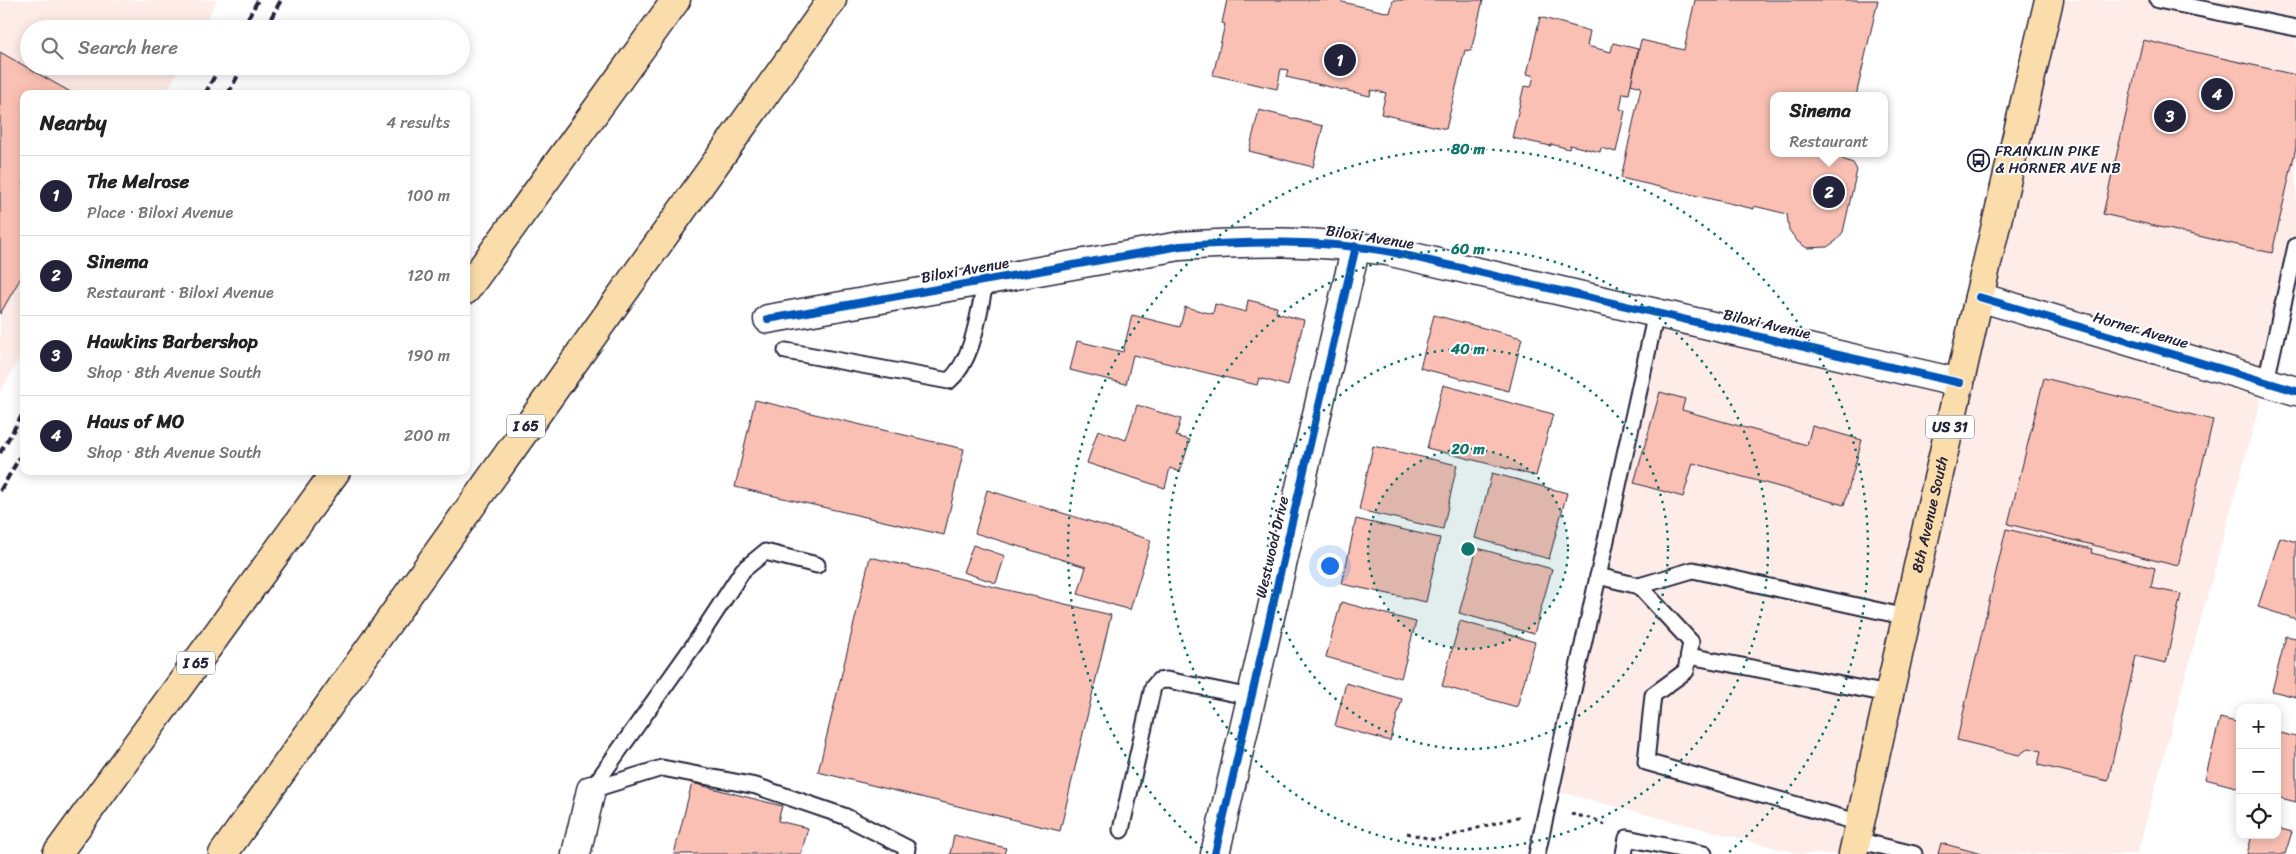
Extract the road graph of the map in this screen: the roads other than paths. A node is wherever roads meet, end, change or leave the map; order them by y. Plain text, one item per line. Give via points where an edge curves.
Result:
1 (676, 0) edge
2 (832, 0) edge
3 (2049, 0) edge
4 (2158, 0) edge
5 (2296, 28) edge
6 (1356, 246) junction
7 (2296, 246) edge
8 (986, 280) junction
9 (470, 284) edge
10 (1979, 297) junction
11 (1656, 313) junction
12 (768, 319) dead end
13 (786, 351) dead end
14 (2266, 381) junction
15 (1960, 383) junction
16 (2296, 391) edge
17 (333, 475) edge
18 (817, 565) dead end
19 (1598, 576) junction
20 (1638, 586) junction
21 (1907, 617) junction
22 (1689, 656) junction
23 (1889, 694) junction
24 (1251, 697) junction
25 (591, 790) junction
26 (1121, 830) dead end
27 (1856, 839) edge
28 (57, 854) edge
29 (223, 854) edge
30 (576, 854) edge
31 (906, 854) edge
32 (1214, 854) edge
33 (1537, 854) edge
34 (1624, 854) edge
35 (1704, 854) edge
36 (1914, 854) edge

1 - 9 main road
2 - 29 main road, I 65
3 - 10 main road, 8th Avenue South / US 31
4 - 5 lane
6 - 8 street, Biloxi Avenue via 1249,241 1180,246
6 - 11 street, Biloxi Avenue
6 - 24 street, Westwood Drive
7 - 14 lane
8 - 12 street, Biloxi Avenue
8 - 13 lane via 969,350 958,372 949,381
10 - 14 street, Horner Avenue
10 - 15 main road, 8th Avenue South / US 31
11 - 15 street, Biloxi Avenue
11 - 19 lane
14 - 16 street, Horner Avenue
15 - 21 main road, 8th Avenue South / US 31
17 - 28 main road, I 65
18 - 25 lane via 765,552 743,570
19 - 20 lane
19 - 33 lane
20 - 21 lane via 1693,570
20 - 22 lane via 1691,642
21 - 23 main road, 8th Avenue South / US 31
22 - 23 lane
22 - 27 lane via 1686,671 1653,695 1646,762
23 - 27 main road, 8th Avenue South / US 31
24 - 26 lane via 1167,680 1158,681 1153,687
24 - 32 street, Westwood Drive
25 - 30 street
25 - 31 lane via 662,768 756,786 844,816 907,848
27 - 36 lane
34 - 35 lane via 1628,838

